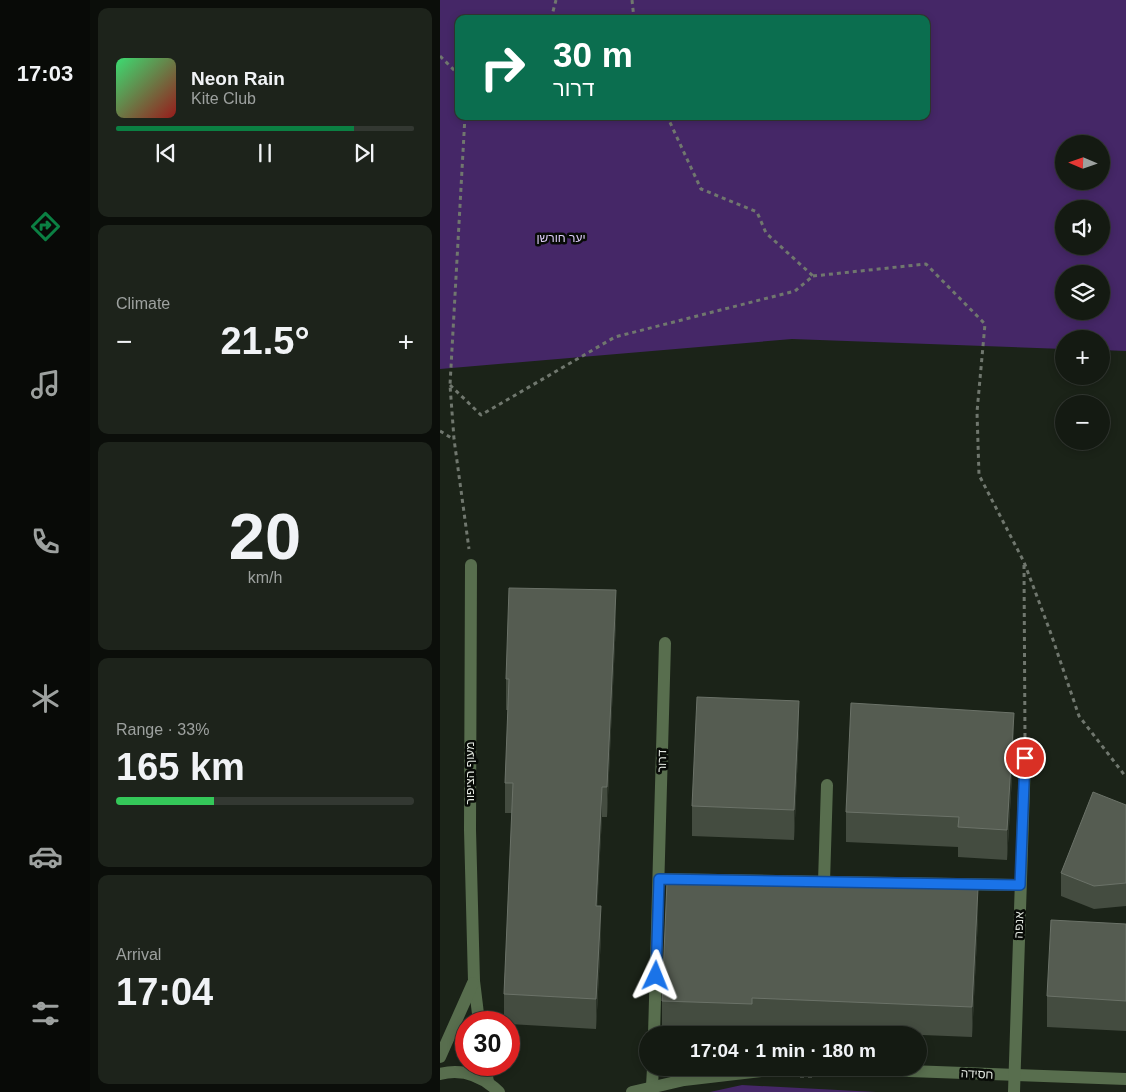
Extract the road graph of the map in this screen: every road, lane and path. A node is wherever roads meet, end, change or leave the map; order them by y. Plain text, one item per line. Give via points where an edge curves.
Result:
1 (556, 0) edge
2 (632, 0) edge
3 (552, 15) edge
4 (634, 15) edge
5 (440, 56) edge
6 (455, 71) edge
7 (465, 120) edge
8 (669, 120) edge
9 (813, 276) junction
10 (450, 385) junction
11 (440, 431) edge
12 (454, 439) junction
13 (1024, 562) junction
14 (471, 565) joint
15 (665, 643) dead end
16 (1025, 758) joint
17 (1126, 777) edge
18 (827, 784) dead end
19 (659, 879) junction
20 (824, 882) junction
21 (1020, 885) junction
22 (474, 981) junction
23 (478, 1011) edge
24 (654, 1026) edge
25 (440, 1057) edge
26 (927, 1072) edge
27 (440, 1074) edge
28 (487, 1076) edge
29 (653, 1076) edge
30 (717, 1076) edge
31 (1014, 1076) junction
32 (1126, 1079) edge
33 (488, 1082) junction
34 (652, 1086) junction
35 (499, 1092) edge
36 (632, 1092) edge
37 (1014, 1092) edge

1 - 3 path
2 - 4 path
5 - 6 path
7 - 10 path
8 - 9 path via 701,189 756,212 766,233
9 - 10 path via 795,291 615,337 481,416
9 - 13 path via 926,264 985,324 977,412 979,475
10 - 12 path
11 - 12 path
12 - 14 path
13 - 16 path
13 - 17 path via 1079,716
14 - 22 street, מעוף הציפור via 470,830
15 - 19 street, דרור
16 - 21 street, אנפה
18 - 20 street
19 - 20 street
19 - 24 street, דרור
20 - 21 street
21 - 31 street, אנפה
22 - 23 street, מעוף הציפור
22 - 25 street, מעוף הציפור
26 - 31 street, חסידה
27 - 33 street via 474,1074
28 - 33 street
29 - 34 street
30 - 34 street
31 - 32 street, חסידה
31 - 37 street, אנפה
33 - 35 street
34 - 36 street

